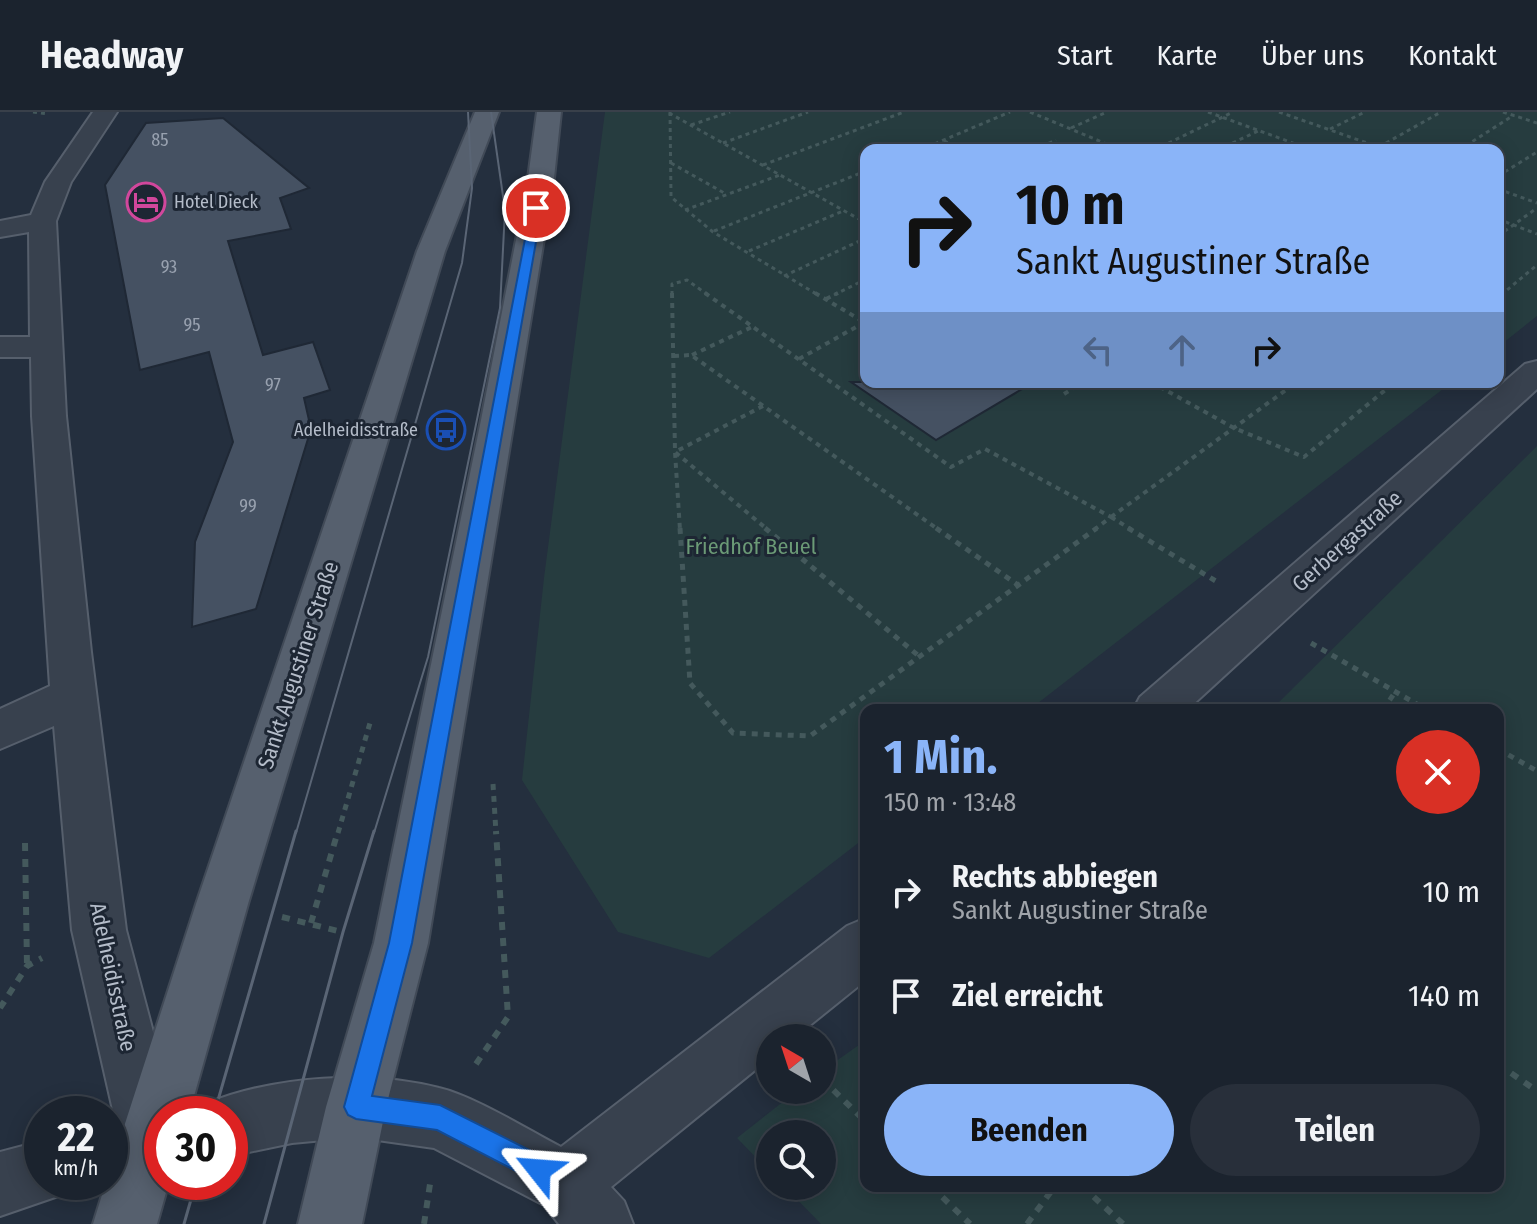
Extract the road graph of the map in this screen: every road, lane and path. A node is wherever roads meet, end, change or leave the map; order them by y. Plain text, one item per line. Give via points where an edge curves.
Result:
1 (105, 112) edge
2 (487, 112) edge
3 (549, 112) edge
4 (669, 112) edge
5 (730, 112) edge
6 (808, 112) edge
7 (904, 112) edge
8 (1010, 112) edge
9 (1030, 112) edge
10 (1107, 112) edge
11 (1208, 112) edge
12 (1233, 112) edge
13 (1279, 112) edge
14 (1299, 112) edge
15 (1365, 112) edge
16 (1441, 112) edge
17 (1503, 112) edge
18 (1514, 115) junction
19 (1291, 116) junction
20 (1223, 117) junction
21 (1537, 123) edge
22 (690, 125) junction
23 (1070, 129) junction
24 (1260, 130) junction
25 (1329, 130) junction
26 (1056, 140) dead end
27 (944, 141) junction
28 (723, 143) junction
29 (936, 144) edge
30 (951, 144) edge
31 (1047, 144) edge
32 (1106, 144) edge
33 (1167, 144) edge
34 (1231, 144) edge
35 (1296, 144) edge
36 (1370, 144) edge
37 (1384, 144) edge
38 (1468, 144) edge
39 (1537, 152) edge
40 (671, 163) junction
41 (762, 165) junction
42 (1504, 172) edge
43 (860, 173) edge
44 (780, 175) junction
45 (811, 192) junction
46 (1504, 192) edge
47 (726, 194) junction
48 (1537, 206) edge
49 (684, 211) junction
50 (844, 211) junction
51 (860, 220) edge
52 (42, 221) junction
53 (1504, 221) edge
54 (1513, 225) junction
55 (0, 229) edge
56 (713, 232) junction
57 (1504, 232) edge
58 (1537, 234) edge
59 (860, 241) edge
60 (748, 252) junction
61 (1537, 265) edge
62 (783, 276) junction
63 (860, 282) edge
64 (1504, 292) edge
65 (825, 300) junction
66 (860, 319) edge
67 (860, 325) edge
68 (754, 326) junction
69 (0, 347) edge
70 (47, 347) junction
71 (691, 355) junction
72 (674, 356) junction
73 (799, 359) junction
74 (1537, 371) edge
75 (1074, 388) edge
76 (1162, 388) edge
77 (1288, 388) edge
78 (1388, 388) edge
79 (1064, 394) dead end
80 (763, 406) junction
81 (1234, 428) junction
82 (675, 452) junction
83 (1111, 517) junction
84 (1018, 585) junction
85 (1267, 614) junction
86 (920, 657) junction
87 (1395, 692) junction
88 (74, 696) junction
89 (1163, 704) edge
90 (1387, 704) edge
91 (1416, 704) edge
92 (370, 723) dead end
93 (0, 730) edge
94 (1504, 752) edge
95 (1537, 771) edge
96 (493, 780) dead end
97 (25, 841) dead end
98 (311, 923) dead end
99 (860, 951) edge
100 (0, 1008) edge
101 (1504, 1068) edge
102 (1537, 1091) edge
103 (836, 1093) edge
104 (356, 1107) junction
105 (860, 1116) edge
106 (440, 1118) junction
107 (248, 1122) edge
108 (141, 1142) edge
109 (24, 1177) edge
110 (0, 1184) edge
111 (937, 1192) edge
112 (1051, 1192) edge
113 (1088, 1192) edge
114 (584, 1204) edge
115 (125, 1224) edge
116 (330, 1224) edge
117 (970, 1224) edge
118 (1027, 1224) edge
119 (1123, 1224) edge

1 - 52 street, Adelheidisstraße via 58,182
2 - 108 main road, Sankt Augustiner Straße via 431,251
3 - 104 main road via 501,405 401,943
4 - 22 path
4 - 40 path
5 - 22 path
6 - 28 path
7 - 41 path
8 - 27 path
9 - 23 path
10 - 23 path
11 - 20 path
12 - 20 path
13 - 19 path
14 - 19 path
15 - 25 path
16 - 37 path
17 - 18 path
18 - 21 path
18 - 38 path
19 - 25 path
20 - 24 path
20 - 33 path
22 - 28 path
23 - 32 path
24 - 34 path
24 - 35 path
25 - 36 path
26 - 31 path
27 - 29 path
27 - 30 path
28 - 41 path
39 - 42 path
40 - 47 path
40 - 49 path via 671,197
41 - 44 path
43 - 45 path
44 - 45 path
44 - 47 path
45 - 50 path
45 - 56 path
46 - 48 path
47 - 49 path
48 - 54 path
49 - 56 path
50 - 51 path
50 - 60 path
52 - 55 street
52 - 70 street, Adelheidisstraße
53 - 54 path
54 - 57 path
54 - 58 path
56 - 60 path
59 - 62 path
60 - 62 path
61 - 64 path
62 - 65 path
63 - 65 path
65 - 66 path
67 - 73 path
68 - 71 path
68 - 72 path via 687,280 672,284
68 - 73 path
69 - 70 street
70 - 88 street, Adelheidisstraße
71 - 72 path
71 - 80 path
72 - 82 path
73 - 83 path via 951,467 985,449
74 - 85 street, Gerbergastraße
75 - 79 path
76 - 81 path
77 - 81 path
78 - 81 path via 1304,457
80 - 82 path
80 - 84 path
81 - 83 path
82 - 86 path
82 - 86 path via 690,683 733,733 810,736
83 - 84 path
83 - 85 path
84 - 86 path
85 - 87 path
85 - 89 street, Gerbergastraße
87 - 90 path
87 - 91 path
88 - 93 street
88 - 108 street, Adelheidisstraße via 99,930
92 - 98 path
94 - 95 path
96 - 106 path via 508,1017
97 - 100 path via 27,966
99 - 114 street
101 - 102 path
103 - 105 path
104 - 106 street
104 - 107 street
104 - 116 main road
106 - 114 street
108 - 115 main road, Sankt Augustiner Straße
109 - 110 street
111 - 117 path
112 - 118 path
113 - 119 path

